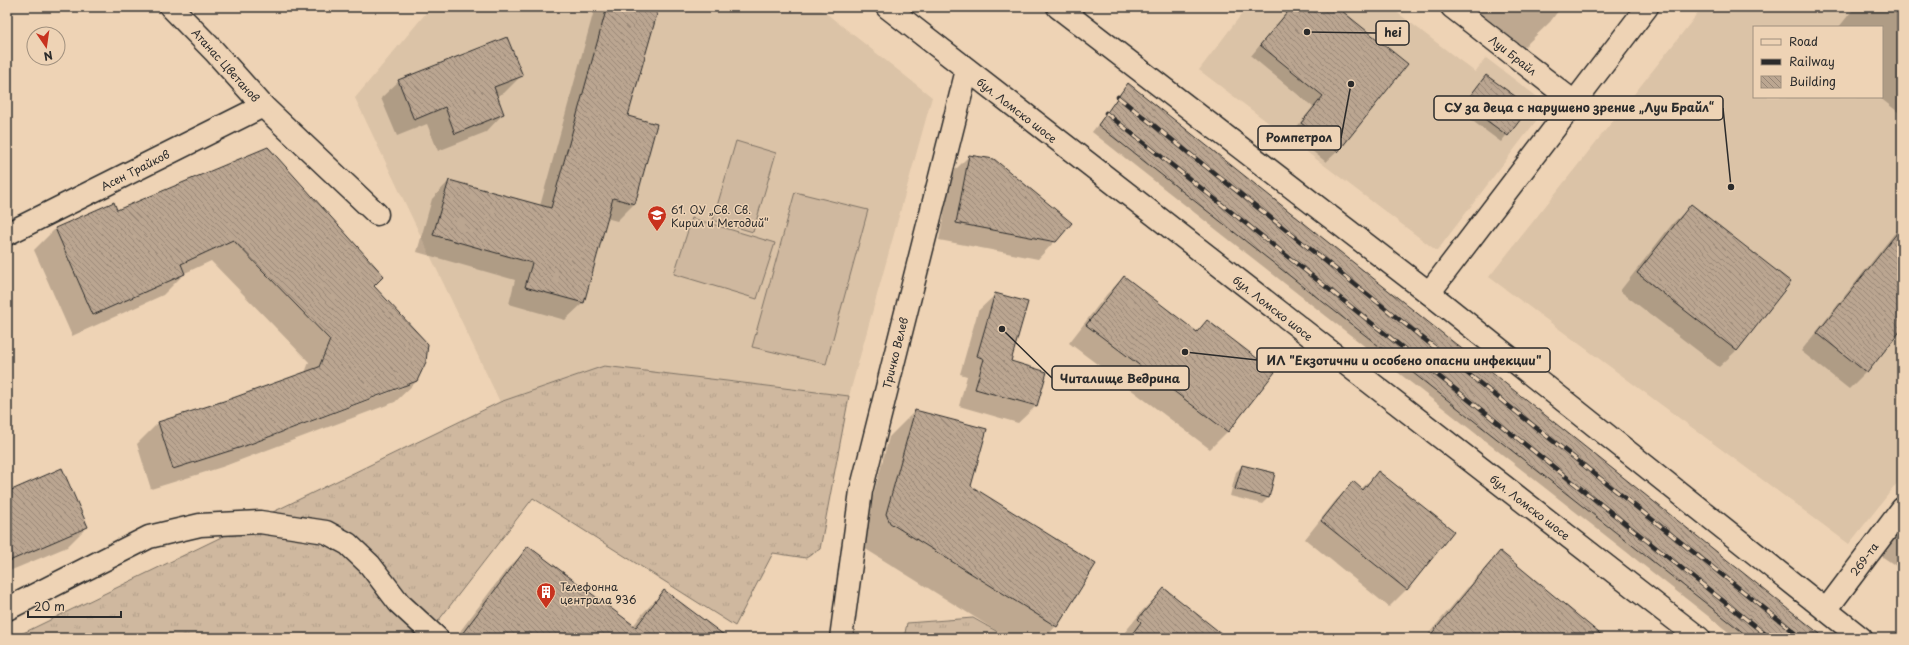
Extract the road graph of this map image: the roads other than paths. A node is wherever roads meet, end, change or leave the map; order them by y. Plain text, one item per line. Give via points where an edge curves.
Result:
1 (172, 7) edge
2 (887, 7) edge
3 (1058, 7) edge
4 (1452, 7) edge
5 (1647, 7) edge
6 (966, 70) junction
7 (1574, 102) junction
8 (263, 106) junction
9 (377, 214) dead end
10 (7, 234) edge
11 (1429, 293) junction
12 (1902, 508) edge
13 (7, 609) edge
14 (1826, 610) junction
15 (437, 638) edge
16 (841, 638) edge
17 (1699, 638) edge
18 (1861, 638) edge

1 - 8 street, Атанас Цветанов
2 - 6 street, бул. Ломско шосе
3 - 11 street
4 - 7 street, Луи Брайл
5 - 7 street
6 - 16 street, Тричко Велев via 861,491
6 - 17 street, бул. Ломско шосе
7 - 11 street
8 - 9 street, Атанас Цветанов
8 - 10 street, Асен Трайков
11 - 14 street
12 - 14 street, 269-та
13 - 15 street via 149,538 200,525 260,522 326,532 348,544 370,565 399,603
14 - 18 street

